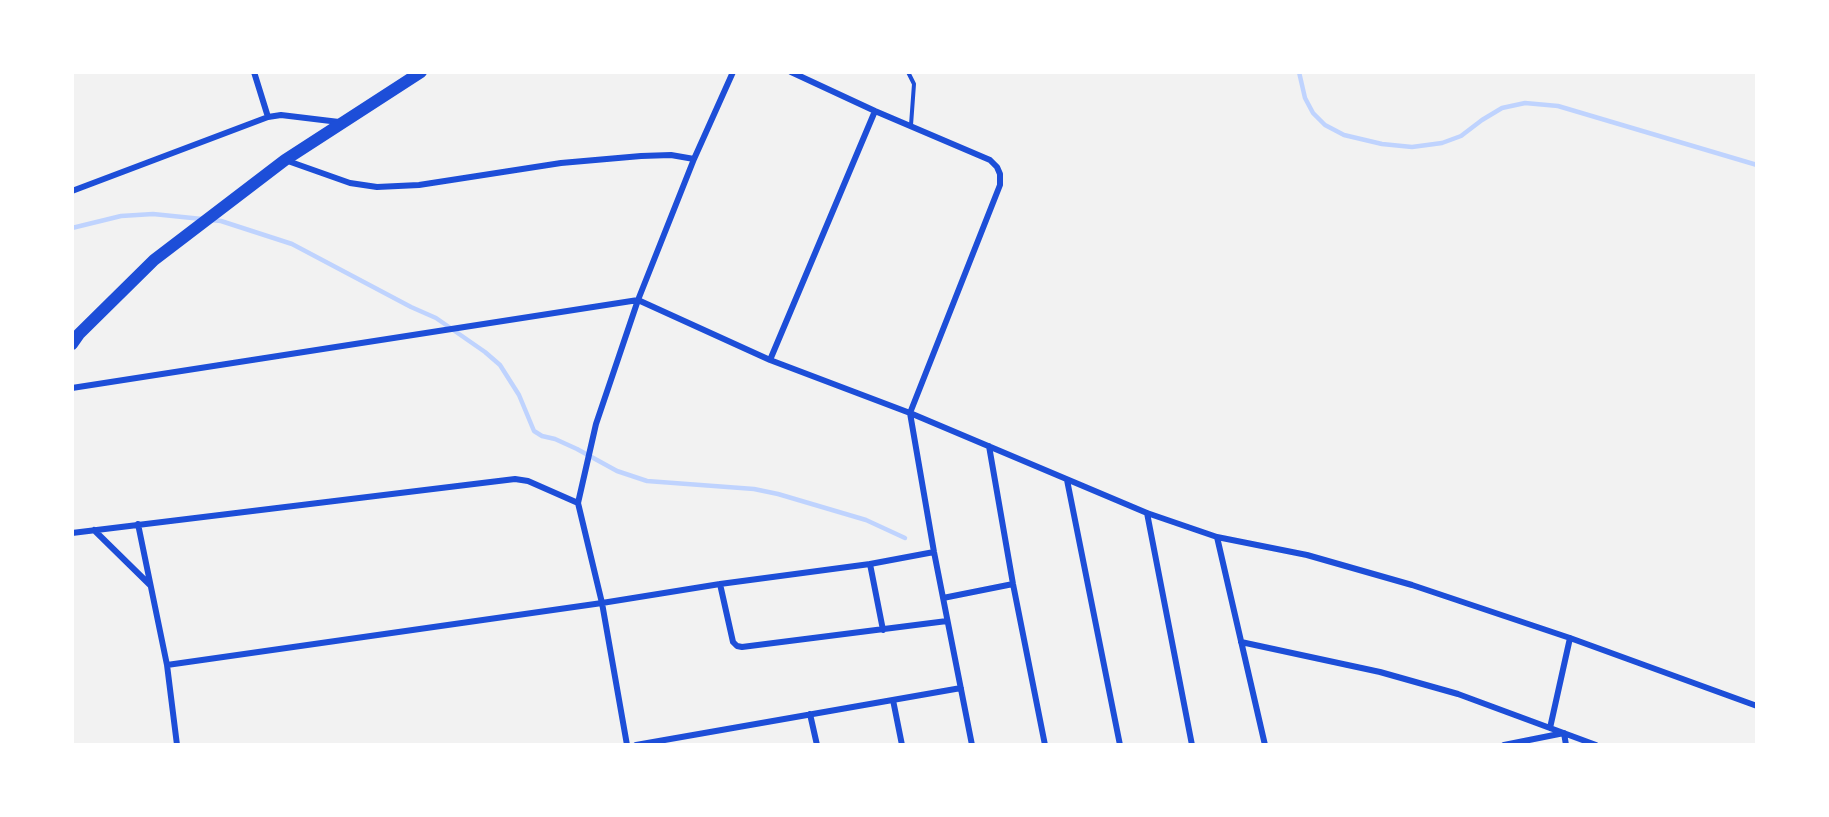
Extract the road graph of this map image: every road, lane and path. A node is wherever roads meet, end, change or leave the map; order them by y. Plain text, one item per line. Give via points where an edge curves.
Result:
1 (255, 72) edge
2 (733, 72) edge
3 (791, 72) edge
4 (908, 72) edge
5 (420, 73) edge
6 (875, 111) junction
7 (268, 117) junction
8 (345, 122) junction
9 (910, 126) junction
10 (694, 159) junction
11 (285, 160) junction
12 (72, 191) edge
13 (638, 300) junction
14 (72, 344) edge
15 (770, 360) junction
16 (72, 388) edge
17 (910, 413) junction
18 (989, 446) junction
19 (1067, 480) junction
20 (578, 504) junction
21 (1147, 513) junction
22 (138, 524) junction
23 (94, 530) junction
24 (72, 533) edge
25 (1217, 537) junction
26 (934, 552) junction
27 (870, 564) junction
28 (720, 584) junction
29 (1013, 584) junction
30 (151, 586) junction
31 (943, 598) junction
32 (602, 603) junction
33 (947, 621) junction
34 (883, 630) junction
35 (1570, 638) junction
36 (1241, 642) junction
37 (167, 665) junction
38 (961, 688) junction
39 (893, 700) junction
40 (1757, 706) edge
41 (810, 714) junction
42 (1550, 728) junction
43 (1564, 733) junction
44 (177, 745) edge
45 (627, 745) edge
46 (636, 745) edge
47 (817, 745) edge
48 (902, 745) edge
49 (972, 745) edge
50 (1045, 745) edge
51 (1120, 745) edge
52 (1192, 745) edge
53 (1265, 745) edge
54 (1504, 745) edge
55 (1566, 745) edge
56 (1596, 745) edge

1 - 7 street
2 - 10 street
3 - 6 street
4 - 9 lane via 914,84
5 - 8 main road
6 - 9 street
6 - 15 street
7 - 8 street
7 - 12 street
8 - 11 main road
9 - 17 street via 990,160 1000,174 1000,185
10 - 11 street via 671,155 561,163 419,185 377,187 350,183
10 - 13 street
11 - 14 main road via 154,260
13 - 15 street
13 - 16 street
13 - 20 street via 596,424
15 - 17 street
17 - 18 street
17 - 26 street
18 - 19 street
18 - 29 street
19 - 21 street
19 - 51 street
20 - 22 street via 515,479
20 - 32 street
21 - 25 street
21 - 52 street
22 - 23 street
22 - 30 street
23 - 24 street
23 - 30 street
25 - 35 street via 1307,555 1412,585
25 - 36 street
26 - 27 street
26 - 31 street
27 - 28 street
27 - 34 street
28 - 32 street
28 - 34 street via 737,646
29 - 31 street
29 - 50 street
30 - 37 street
31 - 33 street
32 - 37 street
32 - 45 street
33 - 34 street
33 - 38 street
35 - 40 street
35 - 42 street
36 - 42 street via 1380,672 1458,694
36 - 53 street
37 - 44 street
38 - 39 street
38 - 49 street
39 - 41 street
39 - 48 street
41 - 46 street
41 - 47 street
42 - 43 street
43 - 54 street
43 - 55 street
43 - 56 street

